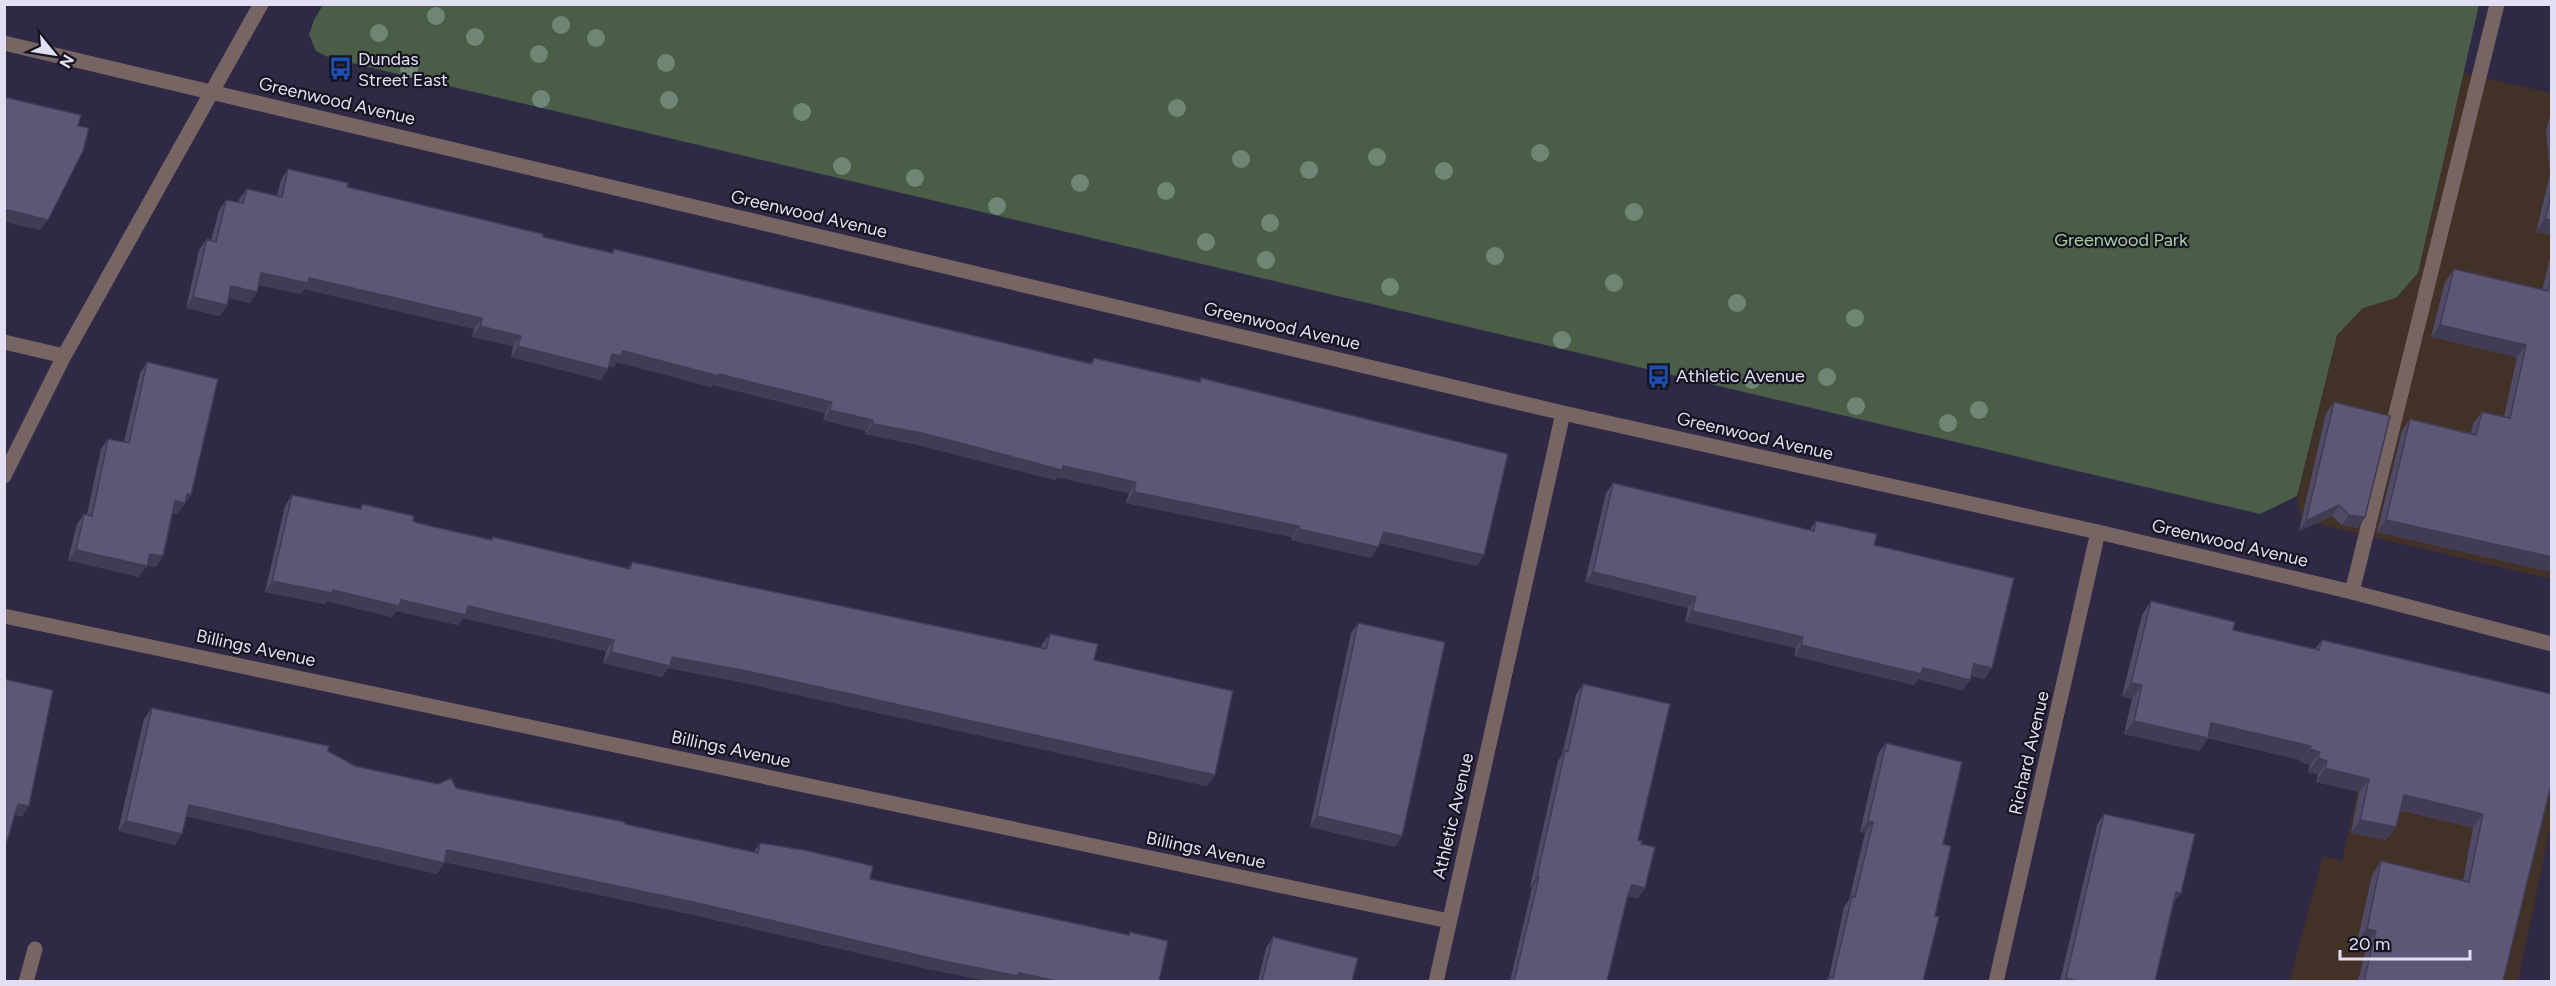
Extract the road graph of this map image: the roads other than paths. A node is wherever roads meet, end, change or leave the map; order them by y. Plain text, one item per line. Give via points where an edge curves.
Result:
1 (261, 4) edge
2 (2497, 4) edge
3 (4, 43) edge
4 (211, 91) junction
5 (4, 342) edge
6 (64, 356) junction
7 (1563, 413) junction
8 (4, 477) edge
9 (2098, 532) junction
10 (2352, 592) junction
11 (4, 616) edge
12 (2552, 644) edge
13 (1449, 921) junction
14 (34, 949) dead end
15 (26, 981) edge
16 (1436, 981) edge
17 (1996, 981) edge

1 - 4 street
2 - 10 street
3 - 4 street, Greenwood Avenue
4 - 6 street
4 - 7 street, Greenwood Avenue
5 - 6 street
6 - 8 street
7 - 9 street, Greenwood Avenue
7 - 13 street, Athletic Avenue
9 - 10 street, Greenwood Avenue
9 - 17 street, Richard Avenue
10 - 12 street, Greenwood Avenue
11 - 13 street, Billings Avenue
13 - 16 street, Athletic Avenue
14 - 15 street

